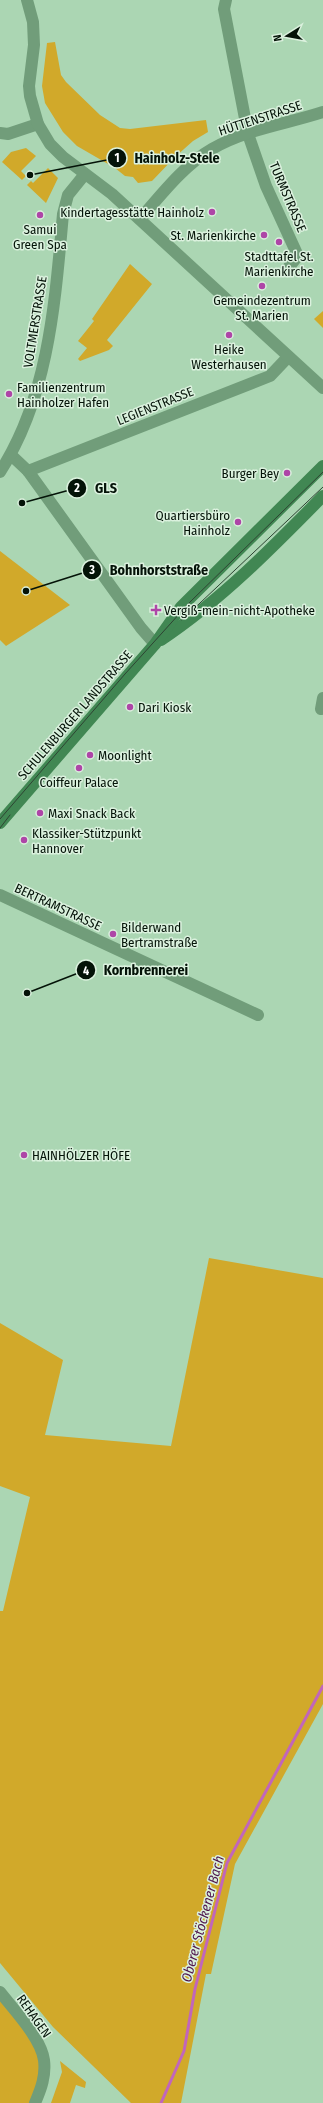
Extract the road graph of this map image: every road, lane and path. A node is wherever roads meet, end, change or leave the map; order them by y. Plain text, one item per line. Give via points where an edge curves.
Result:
1 (27, 0) edge
2 (226, 0) edge
3 (323, 112) edge
4 (40, 128) junction
5 (0, 133) edge
6 (248, 134) junction
7 (85, 174) junction
8 (140, 219) junction
9 (288, 268) dead end
10 (288, 357) junction
11 (323, 388) edge
12 (11, 455) junction
13 (323, 466) edge
14 (28, 471) junction
15 (0, 472) edge
16 (323, 496) edge
17 (155, 644) junction
18 (0, 823) edge
19 (0, 895) edge
20 (258, 1015) dead end
21 (0, 1992) edge
22 (35, 2103) edge

1 - 4 street via 33,30 29,86
2 - 6 street via 224,9
3 - 6 street, HÜTTENSTRASSE
4 - 5 street
4 - 7 street via 63,157
6 - 8 street, HÜTTENSTRASSE via 212,149 188,167
6 - 9 street, TURMSTRASSE via 266,186 298,256
7 - 8 street
7 - 12 street, VOLTMERSTRASSE via 68,195 63,214 47,351 36,395
8 - 10 street
10 - 11 street
10 - 14 street, LEGIENSTRASSE via 270,376
12 - 14 street
12 - 15 street, VOLTMERSTRASSE
13 - 17 main road, SCHULENBURGER LANDSTRASSE via 181,606
14 - 17 street
16 - 17 main road, SCHULENBURGER LANDSTRASSE via 192,619
17 - 18 main road, SCHULENBURGER LANDSTRASSE
19 - 20 street, BERTRAMSTRASSE
21 - 22 street, REHAGEN via 40,2046 44,2059 43,2083

